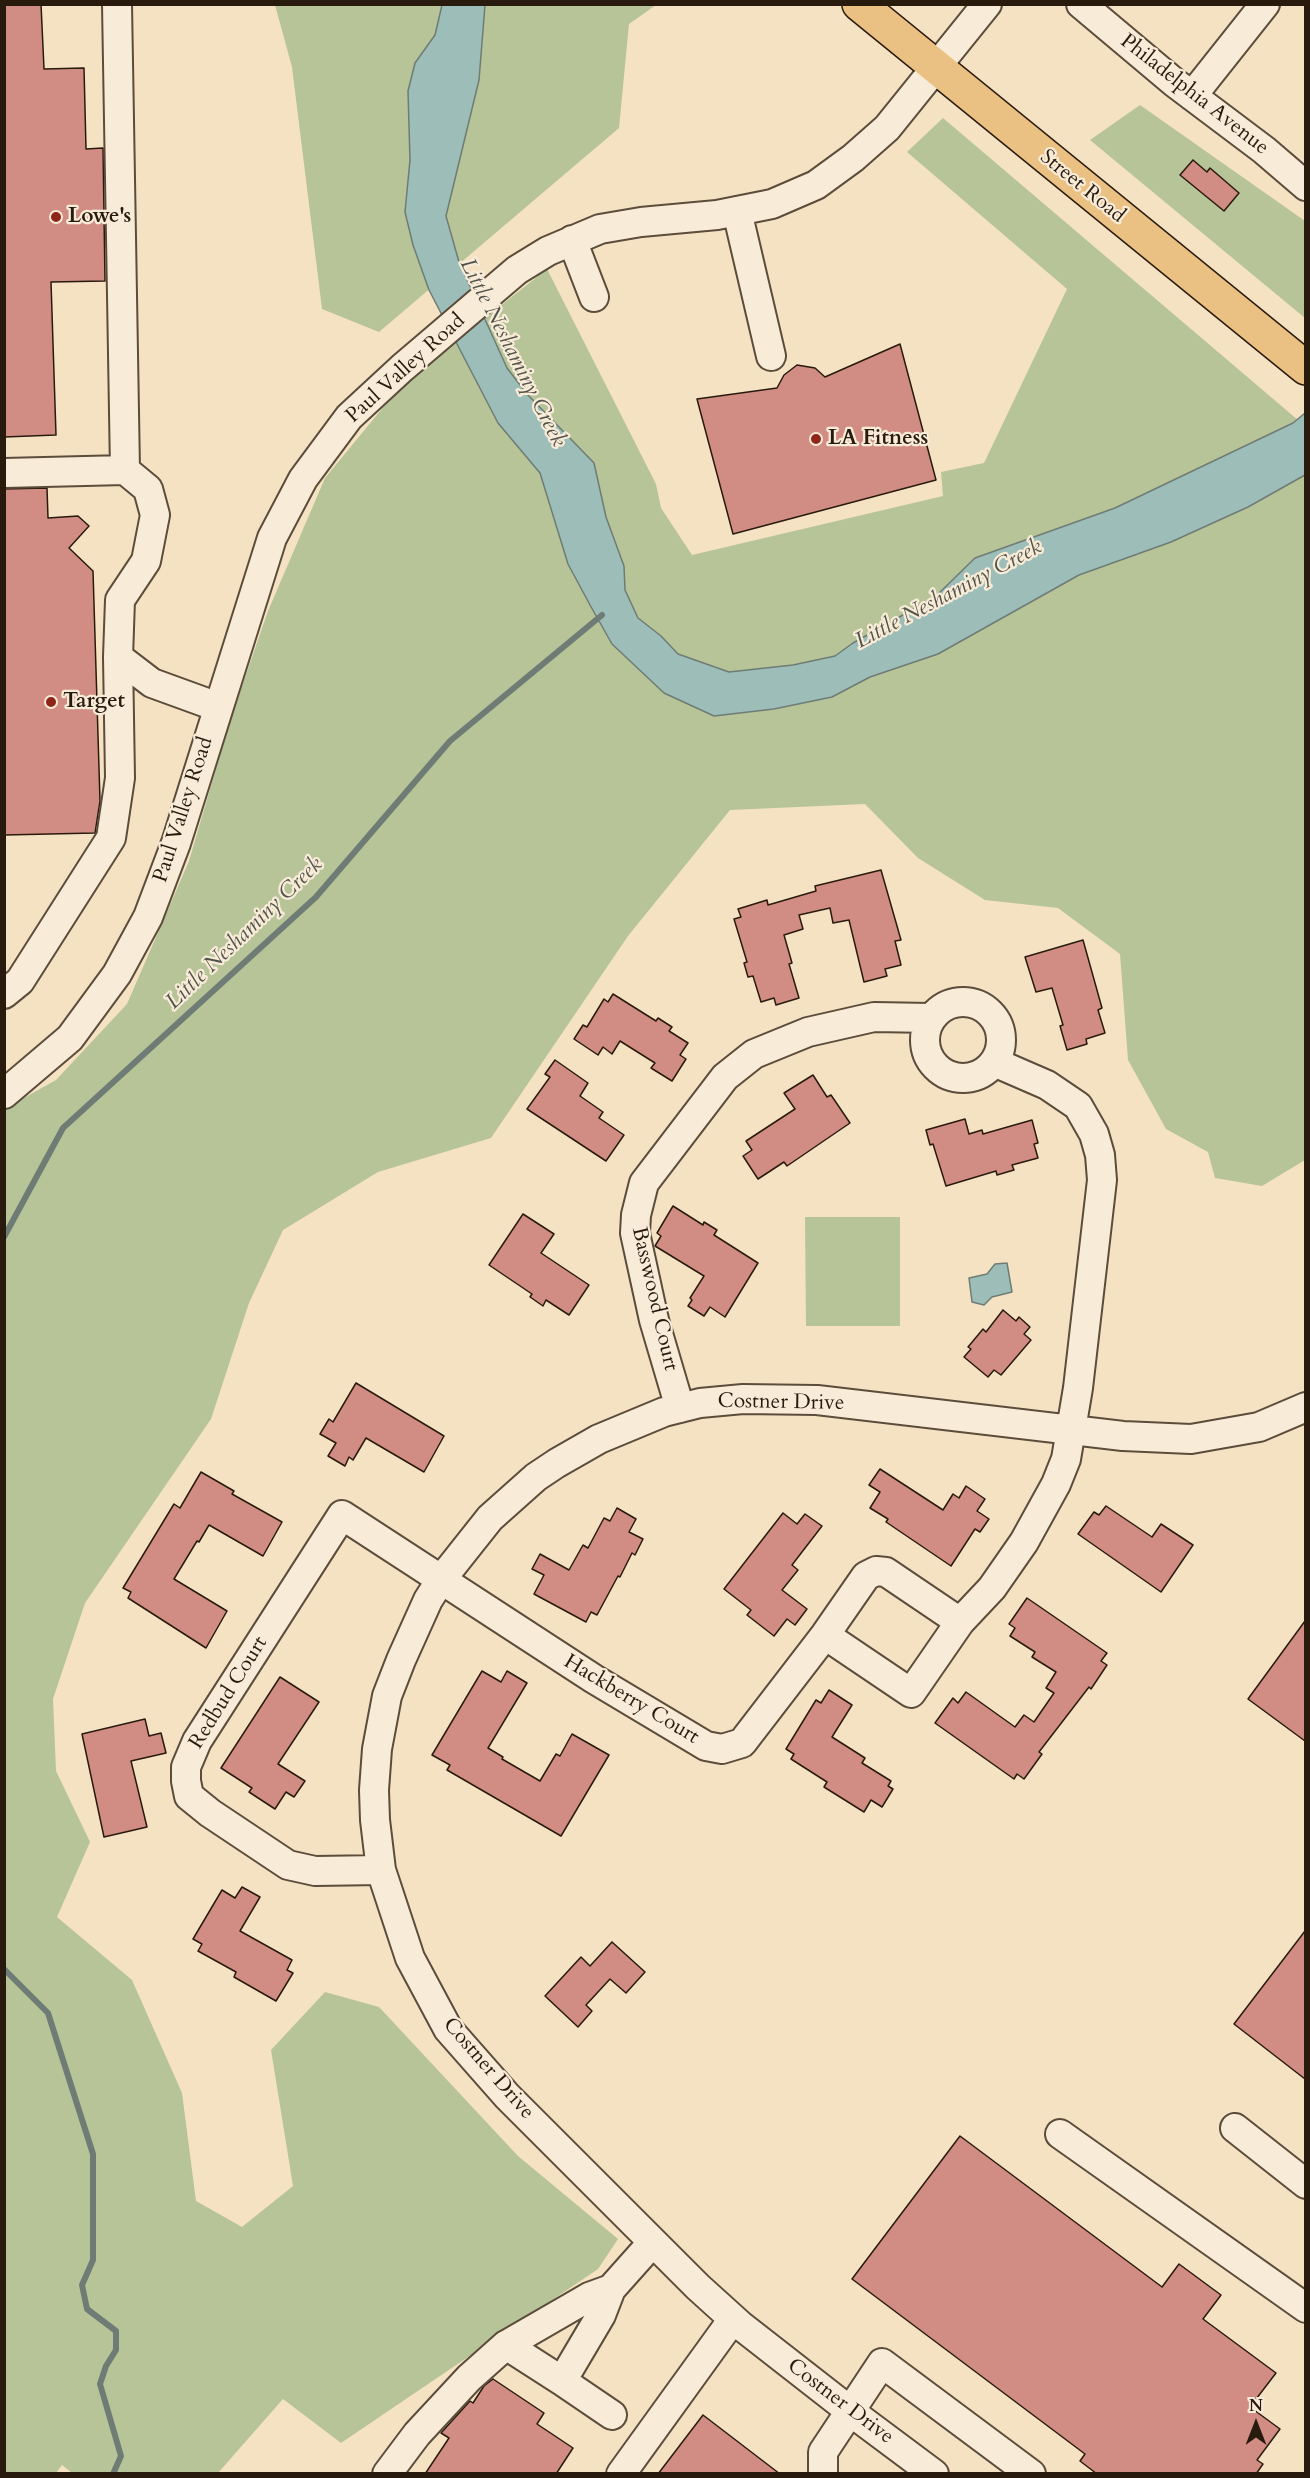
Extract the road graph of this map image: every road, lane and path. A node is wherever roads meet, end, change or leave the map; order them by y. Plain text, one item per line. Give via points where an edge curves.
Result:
1 (117, 4) edge
2 (858, 4) edge
3 (987, 4) edge
4 (1082, 4) edge
5 (1265, 4) edge
6 (934, 68) junction
7 (1192, 96) junction
8 (1305, 186) edge
9 (737, 211) junction
10 (572, 240) junction
11 (594, 297) dead end
12 (771, 356) dead end
13 (1300, 364) edge
14 (125, 470) junction
15 (4, 473) edge
16 (118, 657) junction
17 (218, 707) junction
18 (4, 994) edge
19 (931, 1018) junction
20 (994, 1062) junction
21 (4, 1094) edge
22 (1305, 1407) edge
23 (680, 1408) junction
24 (1071, 1430) junction
25 (440, 1581) junction
26 (960, 1622) junction
27 (825, 1635) junction
28 (381, 1870) junction
29 (1234, 2128) dead end
30 (1060, 2134) dead end
31 (1305, 2184) edge
32 (652, 2243) junction
33 (611, 2289) junction
34 (1305, 2308) edge
35 (733, 2319) junction
36 (506, 2345) junction
37 (562, 2381) junction
38 (850, 2411) junction
39 (612, 2415) dead end
40 (387, 2474) edge
41 (621, 2474) edge
42 (823, 2474) edge
43 (934, 2474) edge
44 (1031, 2474) edge

1 - 14 street
2 - 6 main road, Street Road
3 - 6 street, Paul Valley Road
4 - 7 street, Philadelphia Avenue
5 - 7 street
6 - 9 street, Paul Valley Road via 887,128 816,185 772,204
6 - 13 main road, Street Road
7 - 8 street, Philadelphia Avenue
9 - 10 street, Paul Valley Road via 600,229
9 - 12 street
10 - 11 street
10 - 17 street, Paul Valley Road via 517,270 421,352 350,417 303,479 272,538
14 - 15 street
14 - 16 street via 148,489 155,515 146,561 120,600
16 - 17 street via 152,683
16 - 18 street via 120,778 111,838 20,981
17 - 21 street, Paul Valley Road via 176,843 148,917 117,974 70,1038
19 - 20 street via 925,1034 926,1051 934,1066 965,1078 982,1073
19 - 20 street via 944,1007 960,1002 977,1004 991,1014 1000,1029 1001,1046
19 - 23 street, Basswood Court via 874,1017 808,1032 754,1054 725,1077 644,1183 635,1233 654,1320
20 - 24 street via 1047,1085 1078,1106 1094,1134 1100,1155 1102,1180
22 - 24 street, Costner Drive via 1259,1427 1191,1439
23 - 24 street, Costner Drive via 743,1399 817,1400
23 - 25 street, Costner Drive via 599,1438 536,1477 490,1518
24 - 26 street via 1056,1484 1024,1542 992,1588
25 - 27 street, Hackberry Court via 706,1746 722,1749 742,1743
25 - 28 street, Costner Drive via 400,1660 381,1722 374,1790
25 - 28 street, Redbud Court via 342,1515 197,1741 186,1767 189,1796 288,1865 315,1871
26 - 27 street, Hackberry Court via 886,1572 876,1570 866,1576
26 - 27 street via 911,1694
28 - 32 street, Costner Drive via 410,1958 448,2029 507,2096
29 - 31 street
30 - 34 street
32 - 33 street
32 - 35 street, Costner Drive
33 - 36 street via 589,2297
33 - 37 street via 602,2315
35 - 38 street, Costner Drive
35 - 41 street
36 - 37 street
36 - 40 street via 417,2434
37 - 39 street
38 - 42 street via 823,2452
38 - 43 street, Costner Drive
38 - 44 street via 882,2362

